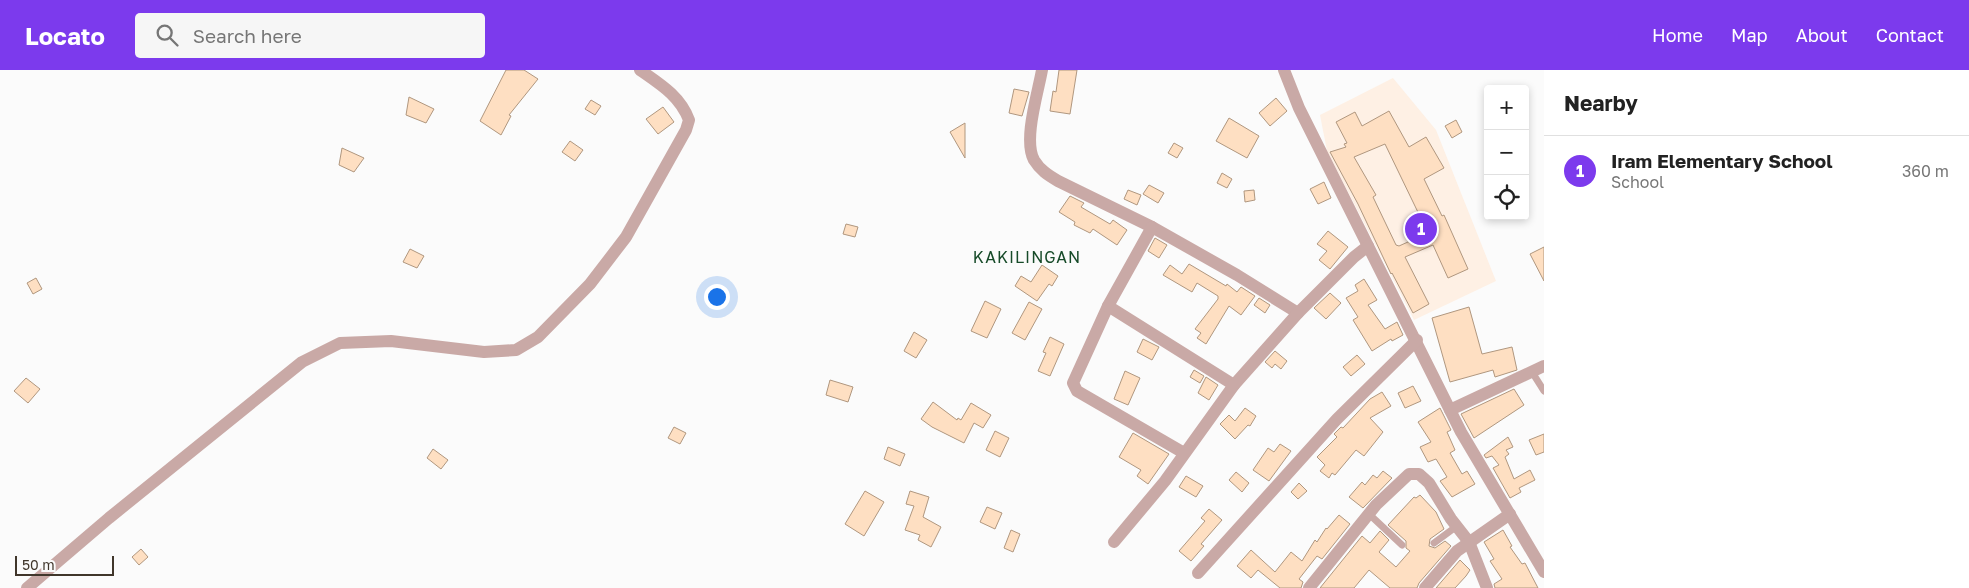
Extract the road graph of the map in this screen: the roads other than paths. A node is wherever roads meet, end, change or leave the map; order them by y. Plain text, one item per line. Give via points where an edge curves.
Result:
1 (640, 70) edge
2 (1042, 70) edge
3 (1284, 70) edge
4 (1152, 227) junction
5 (1368, 246) junction
6 (1108, 306) junction
7 (1298, 314) junction
8 (1417, 340) junction
9 (1544, 366) edge
10 (1532, 372) junction
11 (1234, 385) junction
12 (1544, 391) edge
13 (1450, 410) junction
14 (1184, 453) junction
15 (1369, 514) junction
16 (1510, 514) junction
17 (1457, 526) junction
18 (1114, 542) dead end
19 (1469, 542) junction
20 (1434, 543) dead end
21 (1402, 545) dead end
22 (1544, 572) edge
23 (1198, 573) dead end
24 (28, 588) edge
25 (1309, 588) edge
26 (1424, 588) edge
27 (1487, 588) edge

1 - 24 street via 668,89 686,111 689,120 686,130 626,238 590,284 538,337 516,350 484,352 391,341 340,343 302,362 108,518
2 - 4 street via 1030,131 1030,149 1039,167 1058,181
3 - 5 street via 1299,108
4 - 6 street
4 - 7 street
5 - 7 street
5 - 8 street
6 - 11 street
6 - 14 street via 1073,380 1074,386 1077,391
7 - 11 street
8 - 13 street
8 - 23 street via 1337,419
9 - 10 street
10 - 12 lane
10 - 13 street
11 - 14 street
13 - 16 street
14 - 18 street
15 - 17 street via 1408,474 1419,474 1429,483
15 - 21 lane
15 - 25 street
16 - 19 street
16 - 22 street
17 - 19 street
17 - 20 lane
19 - 26 street
19 - 27 street

